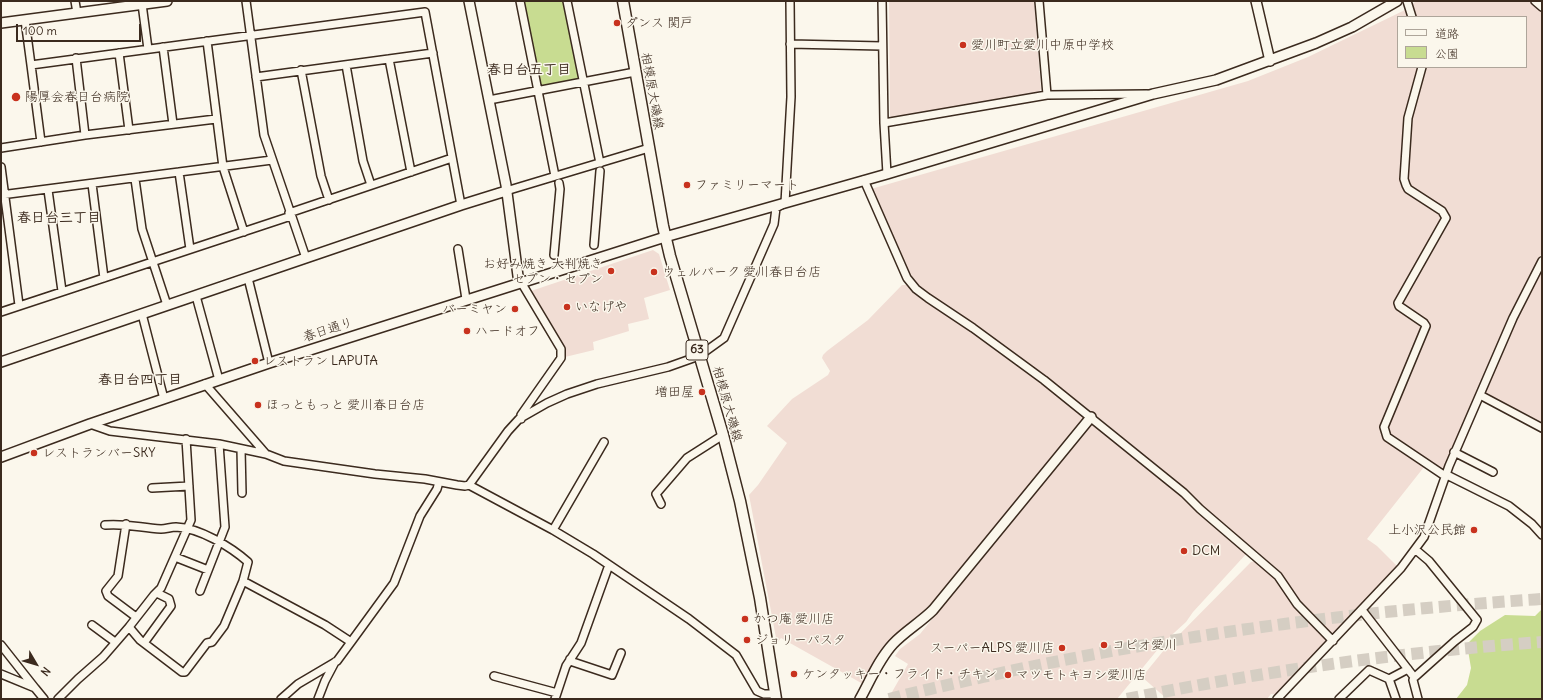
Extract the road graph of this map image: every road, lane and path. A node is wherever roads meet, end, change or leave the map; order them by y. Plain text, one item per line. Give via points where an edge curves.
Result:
1 (75, 1) edge
2 (167, 1) edge
3 (246, 1) edge
4 (469, 1) edge
5 (520, 1) edge
6 (566, 1) edge
7 (622, 1) edge
8 (790, 1) edge
9 (882, 1) edge
10 (1039, 1) edge
11 (1256, 1) edge
12 (1397, 1) edge
13 (1407, 1) edge
14 (1535, 1) edge
15 (142, 4) junction
16 (1542, 7) edge
17 (76, 13) junction
18 (1412, 16) edge
19 (25, 20) junction
20 (1, 23) edge
21 (250, 35) junction
22 (207, 41) junction
23 (790, 44) junction
24 (882, 46) junction
25 (163, 47) junction
26 (148, 49) junction
27 (119, 53) junction
28 (433, 53) junction
29 (76, 58) junction
30 (389, 59) junction
31 (1270, 61) junction
32 (31, 65) junction
33 (346, 65) junction
34 (1422, 68) edge
35 (301, 70) junction
36 (635, 72) junction
37 (256, 77) junction
38 (584, 82) junction
39 (538, 90) junction
40 (1153, 94) junction
41 (1047, 95) junction
42 (489, 100) junction
43 (216, 119) junction
44 (884, 123) junction
45 (173, 124) junction
46 (129, 130) junction
47 (84, 135) junction
48 (41, 142) junction
49 (1, 148) edge
50 (649, 148) junction
51 (452, 158) junction
52 (272, 160) junction
53 (600, 163) junction
54 (223, 166) junction
55 (1, 167) edge
56 (600, 171) dead end
57 (179, 172) junction
58 (411, 172) junction
59 (887, 174) junction
60 (555, 176) junction
61 (135, 178) junction
62 (864, 180) junction
63 (559, 183) dead end
64 (92, 184) junction
65 (371, 186) junction
66 (48, 190) junction
67 (506, 191) junction
68 (3, 195) edge
69 (329, 200) junction
70 (785, 203) junction
71 (461, 205) junction
72 (290, 215) junction
73 (244, 232) junction
74 (665, 237) junction
75 (594, 245) dead end
76 (190, 249) junction
77 (458, 249) dead end
78 (554, 256) dead end
79 (306, 258) junction
80 (1542, 261) edge
81 (152, 262) junction
82 (104, 278) junction
83 (248, 278) junction
84 (521, 282) junction
85 (62, 291) junction
86 (196, 296) junction
87 (466, 299) junction
88 (168, 305) junction
89 (19, 306) junction
90 (1, 312) edge
91 (142, 314) junction
92 (699, 356) junction
93 (1, 362) edge
94 (269, 363) junction
95 (219, 380) junction
96 (205, 384) junction
97 (1480, 395) junction
98 (164, 398) junction
99 (1091, 417) junction
100 (521, 418) junction
101 (90, 424) junction
102 (1542, 428) edge
103 (723, 435) junction
104 (186, 439) junction
105 (604, 442) dead end
106 (219, 444) junction
107 (240, 449) junction
108 (1454, 452) junction
109 (266, 454) junction
110 (1, 457) edge
111 (1490, 468) dead end
112 (1445, 475) junction
113 (439, 482) junction
114 (469, 485) junction
115 (189, 486) junction
116 (152, 488) dead end
117 (242, 492) dead end
118 (661, 504) dead end
119 (1504, 504) junction
120 (1500, 512) dead end
121 (126, 524) junction
122 (105, 525) dead end
123 (188, 529) junction
124 (553, 530) junction
125 (1542, 535) edge
126 (218, 541) junction
127 (1416, 550) junction
128 (175, 557) junction
129 (609, 565) junction
130 (208, 570) junction
131 (243, 581) junction
132 (200, 591) dead end
133 (157, 593) junction
134 (1362, 610) junction
135 (136, 617) junction
136 (92, 626) dead end
137 (129, 627) junction
138 (1333, 641) junction
139 (115, 642) junction
140 (351, 642) junction
141 (144, 643) junction
142 (1, 645) edge
143 (621, 653) dead end
144 (570, 659) junction
145 (337, 661) junction
146 (1408, 669) junction
147 (1, 674) edge
148 (494, 676) dead end
149 (1414, 677) junction
150 (1390, 679) junction
151 (35, 688) junction
152 (556, 696) edge
153 (776, 696) edge
154 (44, 699) edge
155 (58, 699) edge
156 (281, 699) edge
157 (318, 699) edge
158 (860, 699) edge
159 (1277, 699) edge
160 (1339, 699) edge
161 (1396, 699) edge
162 (1418, 699) edge

1 - 17 street
2 - 15 street
3 - 21 street
4 - 42 street
5 - 39 street
6 - 38 street
7 - 36 main road, 相模原大磯線 / 63
8 - 23 street
9 - 24 street
10 - 41 street
11 - 31 street
12 - 31 street, 春日通り via 1352,27
13 - 18 street
14 - 16 street
15 - 17 street
15 - 26 street
17 - 19 street
19 - 20 street
19 - 32 street
21 - 22 street
21 - 28 street via 425,12
21 - 37 street
22 - 25 street
22 - 43 street
23 - 24 street
23 - 70 street via 791,96
24 - 44 street
25 - 26 street
25 - 45 street
26 - 27 street
27 - 29 street
27 - 46 street
28 - 30 street
28 - 51 street
29 - 32 street
29 - 47 street
30 - 33 street
30 - 58 street
31 - 40 street, 春日通り via 1216,80
32 - 48 street
33 - 35 street
33 - 65 street via 363,161
34 - 112 street via 1408,118 1404,179 1408,189 1442,211 1446,218 1398,303 1426,326 1384,427 1387,437
35 - 37 street
35 - 69 street via 321,176
36 - 38 street
36 - 50 main road, 相模原大磯線 / 63
37 - 52 street via 264,135
38 - 39 street
38 - 53 street
39 - 42 street
39 - 60 street
40 - 41 street
40 - 59 street, 春日通り
41 - 44 street
42 - 67 street
43 - 45 street
43 - 54 street
44 - 59 street
45 - 46 street
46 - 47 street
47 - 48 street
48 - 49 street
50 - 53 street
50 - 74 main road, 相模原大磯線 / 63
51 - 58 street
51 - 71 street
52 - 54 street
52 - 72 street
53 - 60 street
54 - 57 street
54 - 73 street
55 - 68 street
56 - 75 street
57 - 61 street
57 - 76 street
58 - 65 street
59 - 62 street, 春日通り
60 - 67 street
61 - 64 street
61 - 81 street via 142,229
62 - 70 street, 春日通り
62 - 99 street via 907,278 916,289 973,328
63 - 78 street
64 - 66 street
64 - 82 street
65 - 69 street
66 - 68 street
66 - 85 street
67 - 71 street
67 - 84 street
68 - 89 street
69 - 72 street
70 - 74 street, 春日通り
70 - 92 street via 776,208 774,224 724,338
71 - 79 street
72 - 73 street
72 - 79 street
73 - 76 street
74 - 84 street, 春日通り
74 - 92 main road, 相模原大磯線 / 63
76 - 81 street
77 - 87 street
79 - 83 street
80 - 97 street via 1513,318
81 - 82 street
81 - 88 street
82 - 85 street
83 - 86 street
83 - 94 street
84 - 87 street, 春日通り
84 - 100 street via 561,349 561,358
85 - 89 street
86 - 88 street
86 - 95 street
87 - 94 street, 春日通り
88 - 91 street
89 - 90 street
91 - 93 street
91 - 98 street
92 - 100 street via 567,394
92 - 103 main road, 相模原大磯線 / 63
94 - 95 street, 春日通り
95 - 96 street, 春日通り
96 - 98 street, 春日通り
96 - 109 street
97 - 102 street
97 - 108 street
98 - 101 street, 春日通り
99 - 138 street via 1184,493 1278,576 1297,604
99 - 158 street via 934,610 887,651
100 - 114 street via 508,431
101 - 104 street via 110,431
101 - 110 street, 春日通り
103 - 118 street via 687,458 656,494
103 - 153 main road, 相模原大磯線 / 63 via 760,598
104 - 106 street
104 - 115 street
105 - 124 street
106 - 107 street
106 - 126 street via 225,527
107 - 109 street
107 - 117 street
108 - 111 street
108 - 112 street
109 - 113 street via 284,461
112 - 119 street
112 - 127 street via 1424,537
113 - 114 street
113 - 140 street via 420,516 394,583
114 - 124 street
115 - 116 street
115 - 123 street via 191,520
119 - 120 street
119 - 125 street via 1532,524
121 - 122 street
121 - 123 street via 162,529
121 - 135 street via 118,576 106,591 108,596
123 - 126 street
123 - 128 street
124 - 129 street
126 - 130 street
126 - 131 street via 248,562
127 - 134 street
127 - 149 street via 1430,561 1478,620
128 - 130 street
128 - 133 street
129 - 144 street via 581,643
129 - 153 street via 731,650 742,663 757,691
130 - 132 street
131 - 140 street via 325,625
131 - 141 street via 224,626 185,672
133 - 135 street
133 - 141 street via 169,599 171,606
134 - 138 street
134 - 146 street
135 - 137 street
136 - 139 street
137 - 139 street
137 - 141 street
138 - 159 street
139 - 155 street via 103,657
140 - 145 street
142 - 151 street
143 - 144 street via 612,675
144 - 152 street
145 - 156 street via 298,684
145 - 157 street via 324,680
146 - 149 street
146 - 150 street
147 - 151 street
148 - 152 street
149 - 162 street
150 - 160 street via 1369,670
150 - 161 street
151 - 154 street

